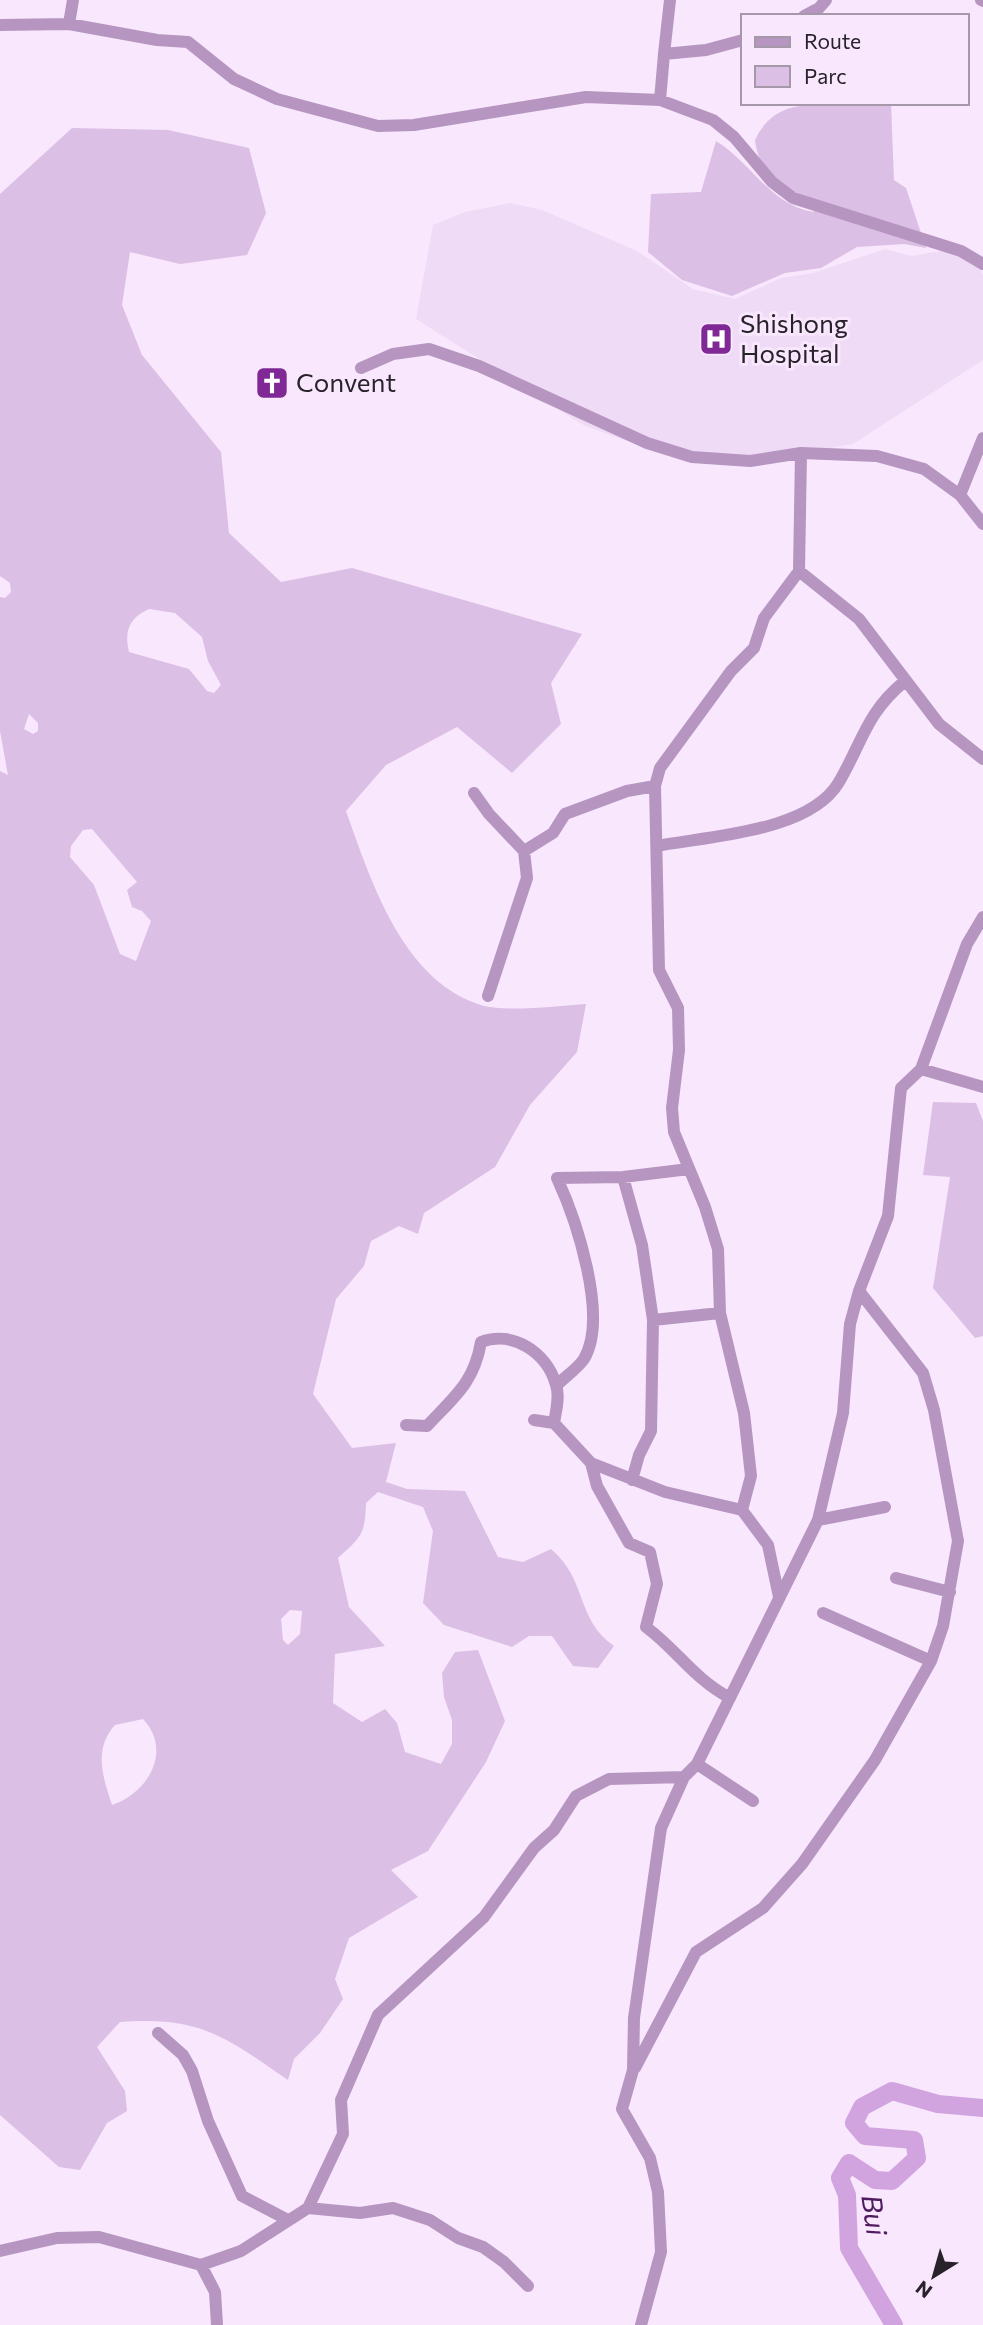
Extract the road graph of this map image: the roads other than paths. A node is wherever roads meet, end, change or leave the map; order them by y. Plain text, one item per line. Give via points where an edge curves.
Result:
1 (73, 0) edge
2 (670, 0) edge
3 (826, 0) edge
4 (808, 14) edge
5 (1, 24) edge
6 (69, 24) junction
7 (741, 41) edge
8 (664, 54) junction
9 (660, 100) junction
10 (983, 264) edge
11 (361, 368) dead end
12 (983, 438) edge
13 (801, 453) junction
14 (960, 495) junction
15 (983, 524) edge
16 (799, 571) junction
17 (905, 681) junction
18 (983, 759) edge
19 (655, 786) junction
20 (474, 793) dead end
21 (657, 846) junction
22 (524, 852) junction
23 (983, 917) edge
24 (488, 996) dead end
25 (922, 1069) junction
26 (983, 1087) edge
27 (689, 1169) junction
28 (623, 1177) junction
29 (859, 1291) junction
30 (720, 1313) junction
31 (653, 1320) junction
32 (557, 1385) junction
33 (534, 1420) dead end
34 (554, 1423) junction
35 (406, 1425) dead end
36 (591, 1463) junction
37 (632, 1480) junction
38 (885, 1507) dead end
39 (742, 1510) junction
40 (818, 1520) junction
41 (896, 1578) dead end
42 (950, 1592) junction
43 (779, 1597) junction
44 (823, 1613) dead end
45 (931, 1661) junction
46 (730, 1698) junction
47 (697, 1764) junction
48 (684, 1777) junction
49 (753, 1801) dead end
50 (158, 2033) dead end
51 (633, 2070) junction
52 (308, 2208) junction
53 (288, 2220) junction
54 (0, 2251) edge
55 (201, 2265) junction
56 (528, 2286) dead end
57 (217, 2325) edge
58 (641, 2325) edge

1 - 6 street
2 - 8 street
3 - 4 street
5 - 6 street
6 - 9 street via 188,42 234,79 277,99 378,126 414,125 586,97
7 - 8 street
8 - 9 street
9 - 10 street via 713,120 793,198 961,251
11 - 13 street via 393,354 429,349 478,366 647,443 692,457 750,461
12 - 14 street
13 - 14 street via 877,456 924,469
13 - 16 street
14 - 15 street
16 - 17 street via 859,619
16 - 19 street via 764,618 754,648 660,768
17 - 18 street via 939,724
17 - 21 street via 872,714 837,786 806,813 783,822
19 - 21 street
19 - 22 street via 627,791 565,814 552,833
20 - 22 street
21 - 27 street via 659,970 678,1008 674,1132
22 - 24 street via 527,878
23 - 25 street via 967,944
25 - 26 street
25 - 29 street via 901,1088 888,1216
27 - 28 street
27 - 30 street via 718,1249
28 - 31 street via 642,1245
28 - 32 street via 557,1178 586,1259 592,1311 584,1360
29 - 40 street via 850,1324 843,1413
29 - 42 street via 923,1373 958,1541
30 - 31 street
30 - 39 street via 744,1413 751,1476
31 - 37 street via 651,1432
32 - 34 street
32 - 35 street via 533,1349 510,1339 489,1338 481,1342 461,1394 427,1426
33 - 34 street
34 - 36 street
36 - 37 street
36 - 46 street via 597,1486 629,1543 650,1552 657,1584 646,1627 685,1666
37 - 39 street
38 - 40 street
39 - 43 street via 768,1545
40 - 43 street
41 - 42 street
42 - 45 street
43 - 46 street
44 - 45 street
45 - 51 street via 875,1760 802,1864 763,1908 696,1952
46 - 47 street
47 - 48 street
47 - 49 street
48 - 51 street via 661,1828 654,1863 634,2018
48 - 52 street via 609,1779 576,1796 484,1917 378,2015 341,2101 343,2134
50 - 53 street via 183,2055 242,2196
51 - 58 street via 622,2109 650,2158 658,2192 661,2252
52 - 53 street
52 - 56 street via 360,2213 393,2208 429,2220 484,2247
53 - 55 street via 241,2251
54 - 55 street via 57,2238 99,2237
55 - 57 street via 215,2292

